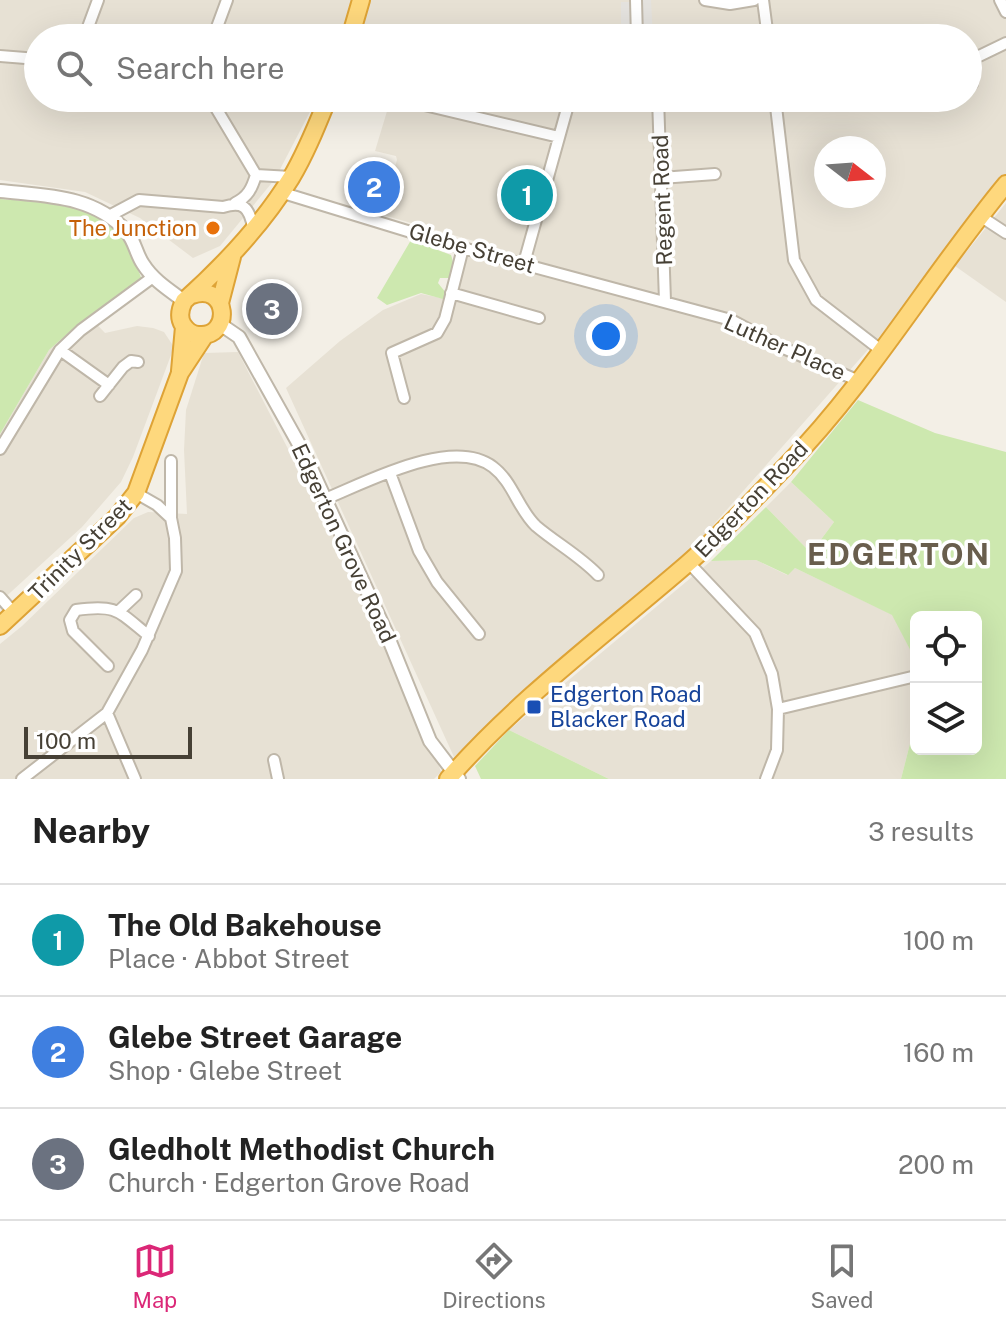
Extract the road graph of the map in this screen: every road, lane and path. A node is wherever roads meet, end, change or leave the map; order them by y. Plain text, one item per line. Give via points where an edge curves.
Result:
1 (98, 0) edge
2 (227, 0) edge
3 (361, 0) edge
4 (636, 0) edge
5 (705, 0) edge
6 (754, 0) edge
7 (763, 0) edge
8 (1000, 0) edge
9 (1006, 12) edge
10 (89, 24) edge
11 (218, 24) edge
12 (354, 24) edge
13 (637, 24) edge
14 (766, 24) edge
15 (1006, 43) edge
16 (982, 55) edge
17 (0, 56) edge
18 (24, 58) edge
19 (218, 112) edge
20 (321, 112) edge
21 (454, 112) edge
22 (566, 112) edge
23 (659, 112) edge
24 (777, 112) edge
25 (559, 137) junction
26 (715, 174) dead end
27 (256, 175) junction
28 (291, 177) junction
29 (661, 178) junction
30 (1006, 184) edge
31 (0, 191) edge
32 (280, 192) junction
33 (235, 203) junction
34 (109, 216) junction
35 (980, 216) junction
36 (253, 227) junction
37 (1006, 233) edge
38 (463, 248) junction
39 (232, 256) junction
40 (524, 263) junction
41 (153, 277) junction
42 (451, 293) junction
43 (188, 298) junction
44 (665, 301) junction
45 (220, 303) junction
46 (539, 318) dead end
47 (220, 324) junction
48 (184, 327) junction
49 (205, 335) junction
50 (60, 350) junction
51 (882, 351) junction
52 (138, 362) dead end
53 (180, 373) junction
54 (859, 381) junction
55 (109, 385) junction
56 (100, 396) dead end
57 (404, 398) dead end
58 (0, 449) edge
59 (171, 461) dead end
60 (390, 473) junction
61 (136, 493) junction
62 (325, 499) junction
63 (171, 518) junction
64 (689, 563) junction
65 (598, 575) dead end
66 (136, 595) dead end
67 (0, 597) edge
68 (119, 611) junction
69 (14, 613) junction
70 (0, 626) edge
71 (479, 634) dead end
72 (149, 636) junction
73 (108, 666) dead end
74 (910, 677) edge
75 (778, 709) junction
76 (107, 713) junction
77 (274, 760) dead end
78 (453, 777) edge
79 (22, 779) edge
80 (135, 779) edge
81 (278, 779) edge
82 (766, 779) edge

1 - 10 street
2 - 11 street
3 - 12 highway
4 - 13 street
5 - 6 street
7 - 14 street
8 - 9 street
15 - 16 street
17 - 18 street
19 - 27 street
20 - 28 highway
21 - 25 street
22 - 25 street
23 - 29 street, Regent Road
24 - 51 street via 797,269 816,300
25 - 40 street
26 - 29 street
27 - 28 street
27 - 33 street via 244,199
28 - 32 highway
29 - 44 street, Regent Road
30 - 35 highway, Edgerton Road
31 - 34 street via 66,198
32 - 36 highway
32 - 38 street, Glebe Street
33 - 34 street via 223,207 139,200
33 - 36 street via 251,215
34 - 41 street via 127,232
35 - 37 street
35 - 51 highway, Edgerton Road
36 - 39 highway
38 - 40 street, Glebe Street
38 - 42 street
39 - 43 highway
39 - 45 highway
40 - 44 street, Glebe Street
41 - 43 street
41 - 50 street
42 - 46 street
42 - 57 street via 437,333 392,353
43 - 45 highway via 204,293
43 - 48 highway via 180,314
44 - 54 street, Luther Place via 731,320
45 - 47 highway
47 - 49 highway
47 - 62 street, Edgerton Grove Road via 239,337 255,362
48 - 49 highway
48 - 53 highway, Trinity Street
49 - 53 highway, Trinity Street
50 - 55 street
50 - 58 street
51 - 54 highway, Edgerton Road
52 - 55 street via 123,367
53 - 61 highway, Trinity Street
54 - 64 highway, Edgerton Road via 789,463
55 - 56 street
59 - 63 street
60 - 62 street
60 - 65 street via 451,457 491,465 535,525
60 - 71 street via 419,551
61 - 63 street
61 - 69 highway, Trinity Street
62 - 78 street, Edgerton Grove Road via 430,741
63 - 72 street via 176,571
64 - 75 street via 755,633 772,674
64 - 78 highway, Edgerton Road via 481,742
66 - 68 street
67 - 69 street
68 - 72 street
68 - 73 street via 76,610 70,620 73,631
69 - 70 highway, Trinity Street
72 - 76 street
74 - 75 street
75 - 82 street via 777,750
76 - 79 street
76 - 80 street
77 - 81 street

